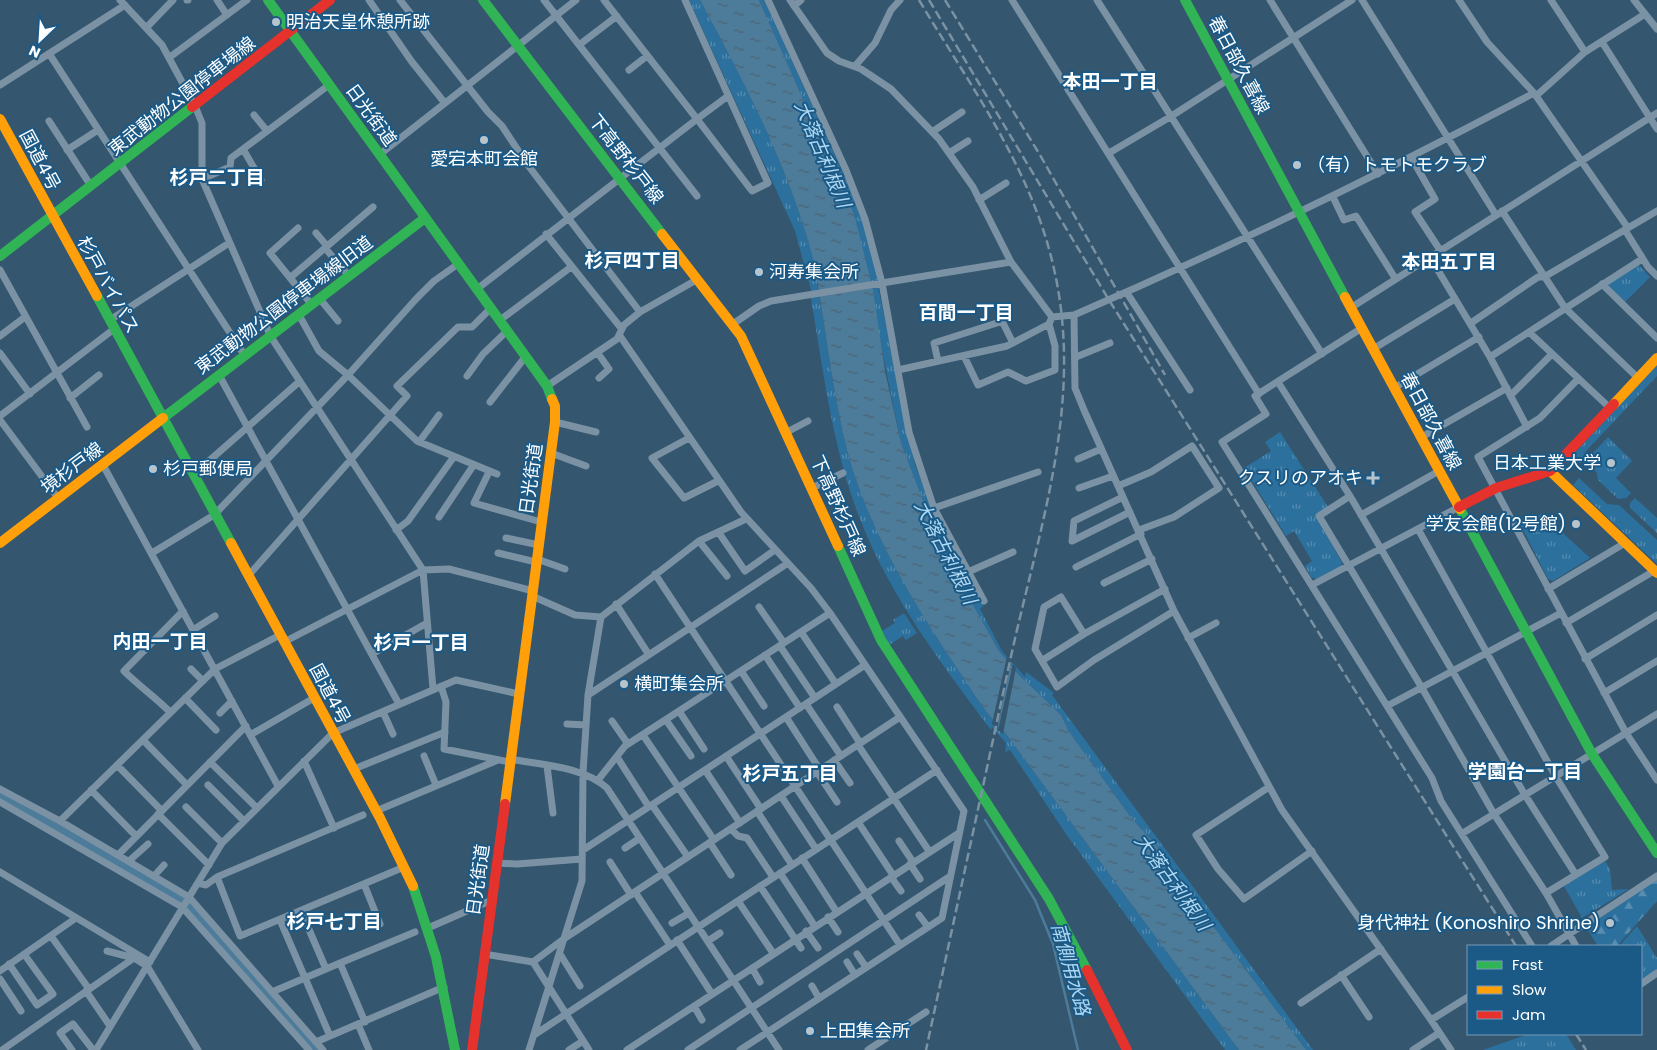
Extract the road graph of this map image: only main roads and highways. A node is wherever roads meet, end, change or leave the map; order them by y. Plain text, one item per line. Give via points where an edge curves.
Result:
1 (268, 0) edge
2 (330, 0) edge
3 (483, 0) edge
4 (1185, 0) edge
5 (291, 31) junction
6 (0, 119) edge
7 (52, 217) junction
8 (425, 218) junction
9 (0, 256) edge
10 (1657, 358) edge
11 (136, 369) joint
12 (163, 418) junction
13 (1550, 471) junction
14 (1458, 507) junction
15 (0, 543) edge
16 (1656, 572) edge
17 (1657, 853) edge
18 (455, 1050) edge
19 (472, 1050) edge
20 (1127, 1050) edge

1 - 5 main road, 日光街道
2 - 5 main road, 東武動物公園停車場線
3 - 20 main road, 下高野杉戸線 via 733,324 787,432 881,640 1049,899
4 - 14 main road, 春日部久喜線
5 - 7 main road, 東武動物公園停車場線
5 - 8 main road, 日光街道
6 - 7 main road, 国道4号
7 - 9 main road, 東武動物公園停車場線
7 - 11 main road, 杉戸バイパス
8 - 12 main road, 東武動物公園停車場線旧道
8 - 19 main road, 日光街道 via 547,386 555,406 556,422
10 - 13 main road
11 - 12 main road, 国道4号
12 - 15 main road, 境杉戸線
12 - 18 main road, 国道4号 via 404,867 428,928 445,987
13 - 14 main road via 1496,488
13 - 16 main road
14 - 17 main road, 春日部久喜線 via 1592,754

